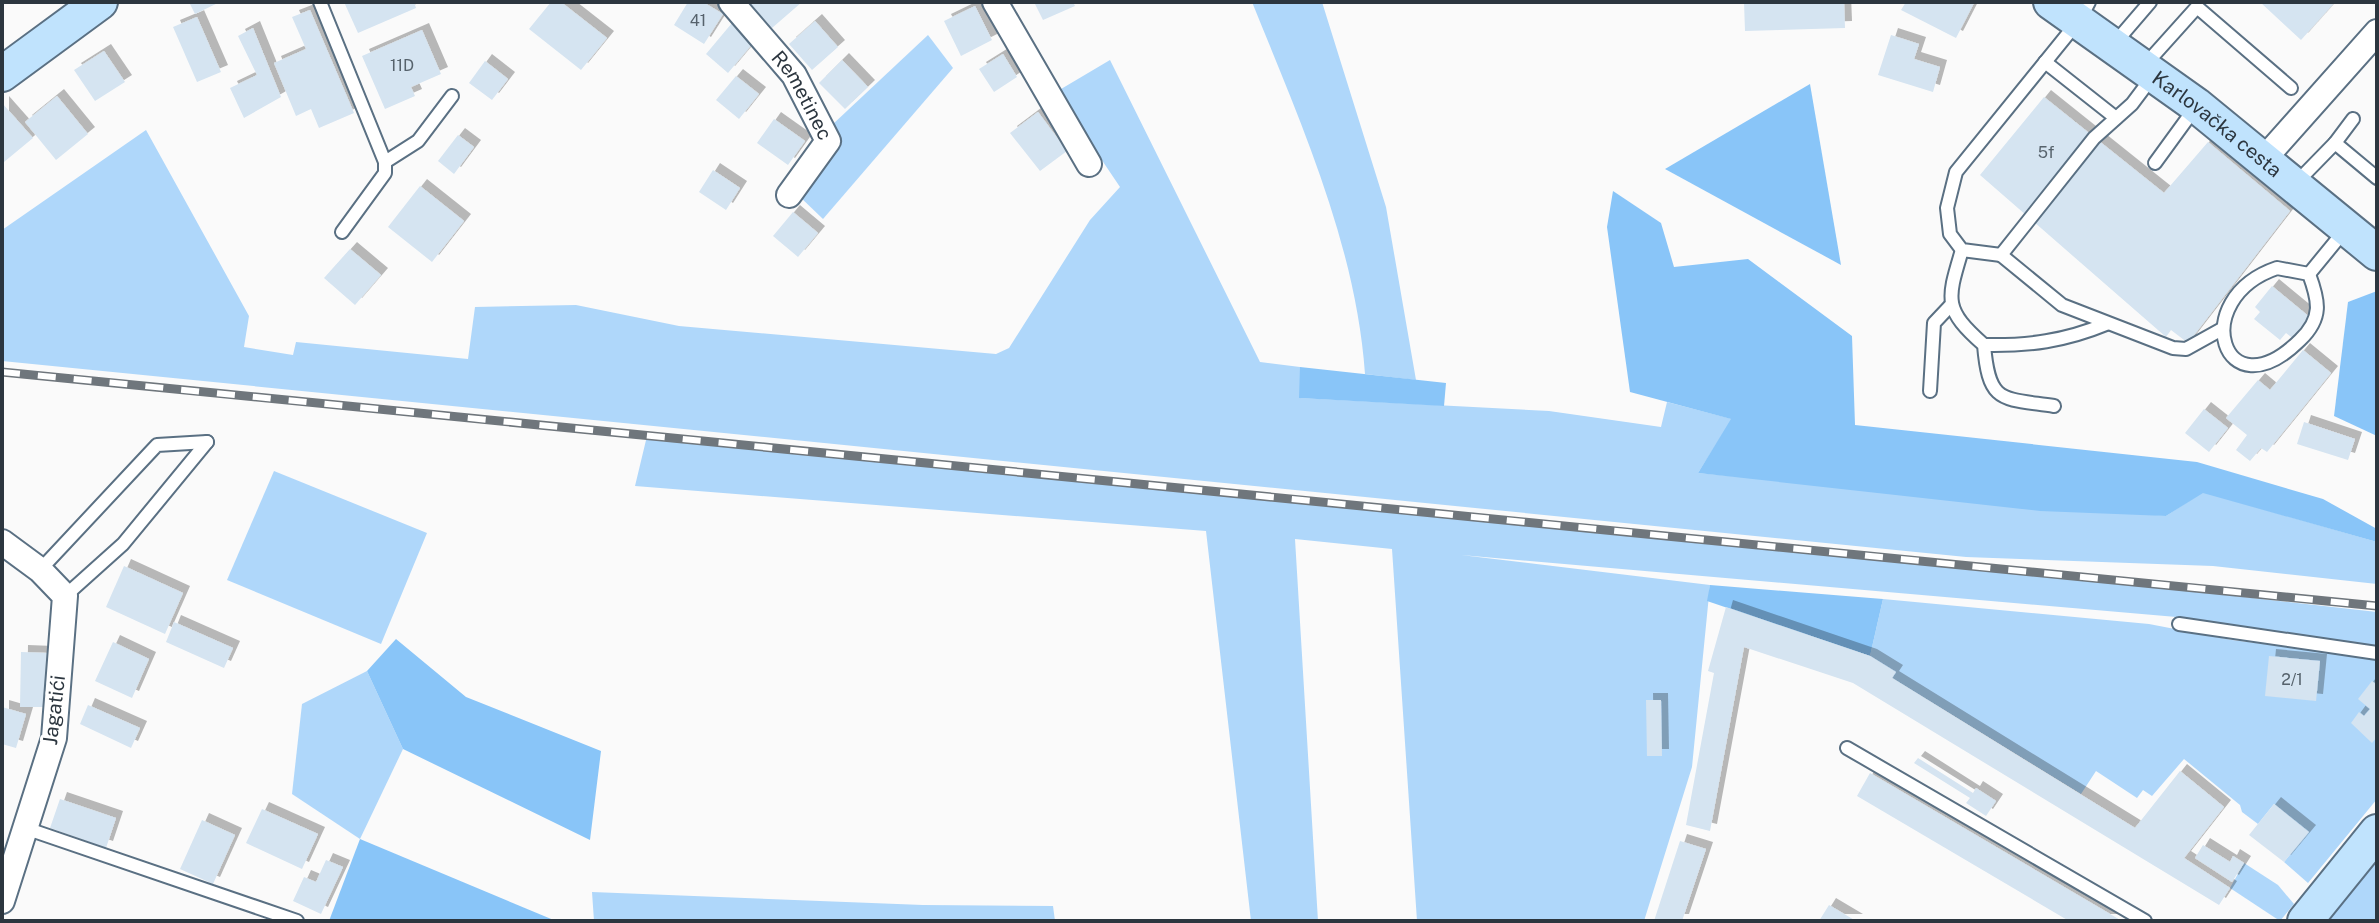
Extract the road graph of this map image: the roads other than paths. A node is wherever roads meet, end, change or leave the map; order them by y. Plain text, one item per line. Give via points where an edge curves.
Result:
1 (100, 2) edge
2 (320, 2) edge
3 (731, 2) edge
4 (995, 2) edge
5 (2051, 2) edge
6 (2150, 2) edge
7 (2084, 11) edge
8 (2377, 32) edge
9 (2114, 44) junction
10 (2045, 62) junction
11 (2150, 70) junction
12 (2, 74) edge
13 (2291, 88) dead end
14 (452, 96) dead end
15 (2196, 105) junction
16 (2116, 118) junction
17 (2353, 119) dead end
18 (2335, 143) junction
19 (2264, 159) junction
20 (385, 162) junction
21 (2155, 163) dead end
22 (1089, 164) dead end
23 (2377, 178) edge
24 (2294, 185) junction
25 (789, 195) dead end
26 (2346, 228) junction
27 (342, 232) dead end
28 (1962, 250) junction
29 (2377, 253) edge
30 (2001, 255) junction
31 (2309, 274) junction
32 (1951, 305) junction
33 (2106, 324) junction
34 (2222, 329) junction
35 (1984, 345) junction
36 (1930, 391) dead end
37 (2054, 406) dead end
38 (2, 542) edge
39 (40, 570) junction
40 (65, 596) junction
41 (2179, 624) dead end
42 (2377, 653) edge
43 (1847, 748) dead end
44 (25, 828) junction
45 (2377, 832) edge
46 (2, 901) edge
47 (297, 921) edge
48 (2145, 921) edge
49 (2305, 921) edge

1 - 12 main road
2 - 20 lane
3 - 25 street, Remetinec via 794,75 828,141
4 - 22 street
5 - 7 main road, Karlovačka cesta
6 - 9 lane
7 - 9 main road, Karlovačka cesta
7 - 10 lane
8 - 19 street
9 - 11 main road, Karlovačka cesta
10 - 16 lane
10 - 28 lane via 1956,172 1947,208 1950,234
11 - 13 lane via 2197,7
11 - 15 main road, Karlovačka cesta
11 - 16 lane
14 - 20 lane via 418,141
15 - 19 main road, Karlovačka cesta
15 - 21 lane
16 - 30 lane
17 - 18 lane
18 - 23 lane
18 - 24 lane
19 - 24 main road, Karlovačka cesta
20 - 27 lane via 385,173
24 - 26 main road, Karlovačka cesta
26 - 29 main road, Karlovačka cesta
26 - 31 lane
28 - 30 lane
28 - 32 lane
30 - 33 lane via 2062,305
31 - 34 lane via 2277,268 2258,274 2226,312
31 - 34 lane via 2320,302 2315,323 2271,363 2249,366 2234,359 2224,345
32 - 35 lane via 1959,323
32 - 36 lane via 1934,323
33 - 34 lane via 2186,349
33 - 35 lane via 2072,339
35 - 37 lane via 1992,388 2007,399
38 - 39 street
39 - 40 street
39 - 40 lane via 157,445 207,442 123,544
40 - 44 street, Jagatići via 54,738
41 - 42 lane
43 - 48 lane
44 - 46 street, Jagatići
44 - 47 lane
45 - 49 main road

